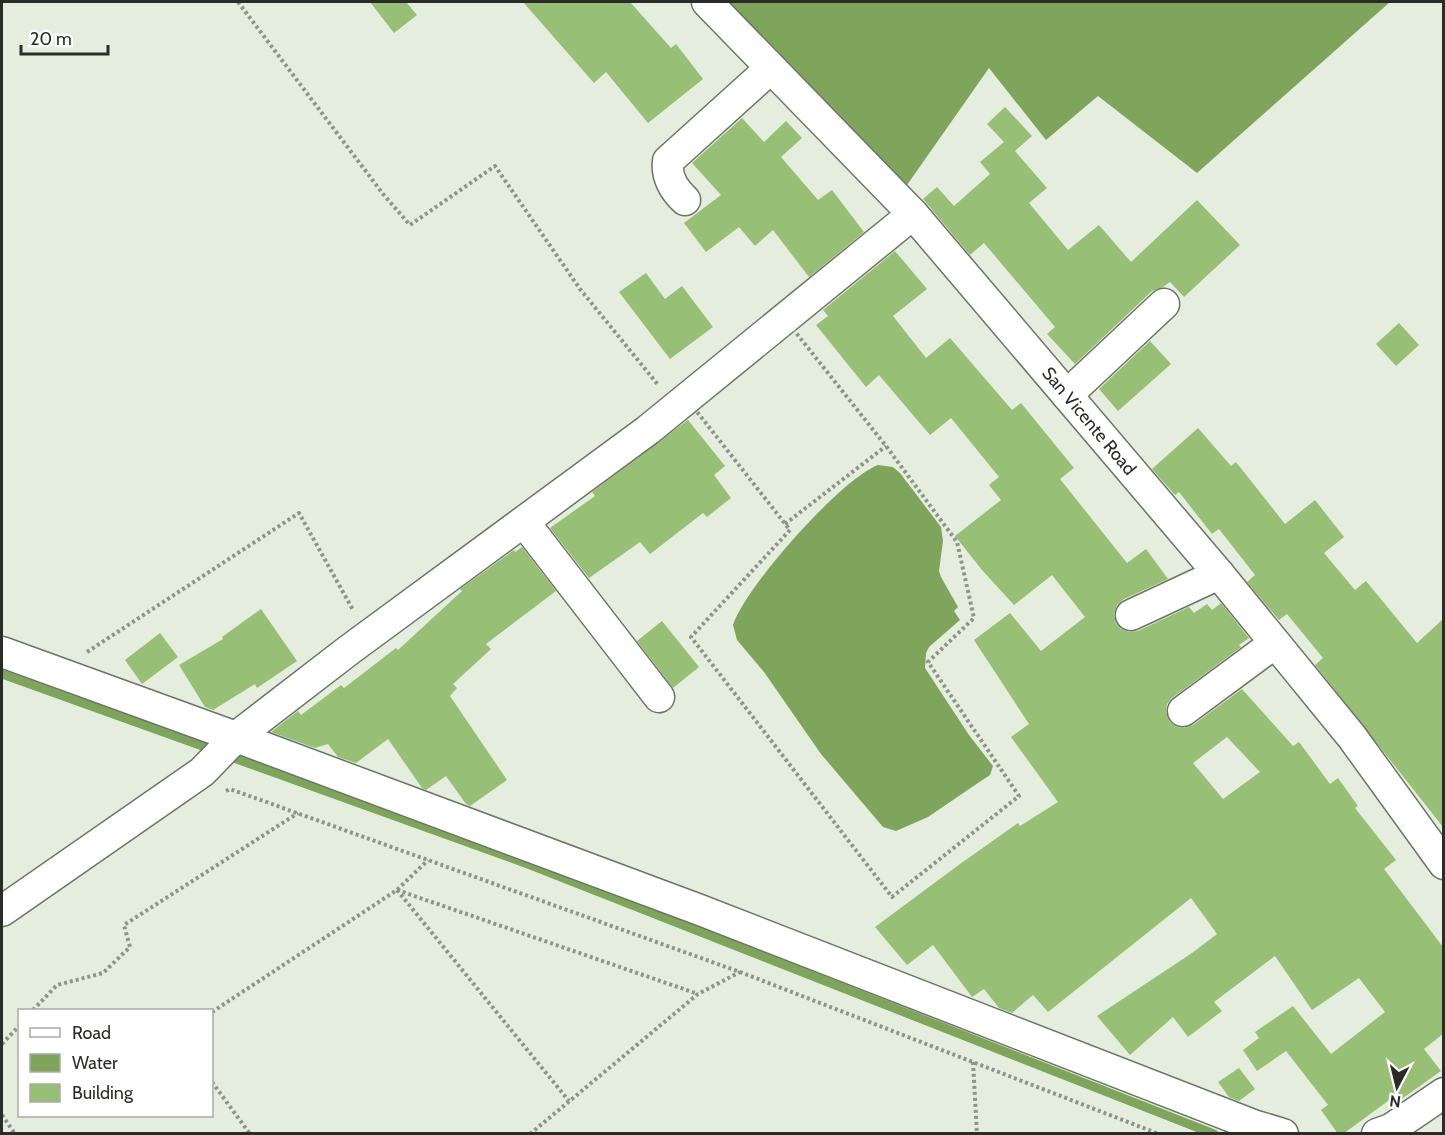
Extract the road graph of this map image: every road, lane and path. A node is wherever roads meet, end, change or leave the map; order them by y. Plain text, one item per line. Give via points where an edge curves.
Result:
1 (238, 2) edge
2 (707, 2) edge
3 (771, 68) junction
4 (685, 200) dead end
5 (913, 214) junction
6 (1164, 304) dead end
7 (661, 389) dead end
8 (1067, 395) junction
9 (886, 446) junction
10 (524, 522) junction
11 (785, 524) junction
12 (1219, 573) junction
13 (356, 614) dead end
14 (1131, 615) dead end
15 (1275, 643) junction
16 (2, 652) edge
17 (77, 659) dead end
18 (659, 697) dead end
19 (1183, 711) dead end
20 (236, 737) junction
21 (220, 795) dead end
22 (297, 813) junction
23 (428, 860) junction
24 (1443, 864) edge
25 (397, 890) junction
26 (2, 911) edge
27 (740, 972) junction
28 (698, 994) junction
29 (35, 1009) edge
30 (213, 1011) edge
31 (18, 1027) edge
32 (2, 1044) edge
33 (973, 1062) junction
34 (213, 1083) edge
35 (1443, 1093) edge
36 (569, 1101) junction
37 (2, 1115) edge
38 (15, 1134) edge
39 (250, 1134) edge
40 (530, 1134) edge
41 (977, 1134) edge
42 (1159, 1134) edge
43 (1283, 1134) edge
44 (1377, 1134) edge

1 - 7 path via 410,225 495,166 580,289
2 - 3 street, San Vicente Road
3 - 4 street via 668,161 669,176
3 - 5 street, San Vicente Road
5 - 8 street, San Vicente Road
5 - 10 street via 648,430
6 - 8 street
8 - 12 street, San Vicente Road
9 - 11 path
9 - 11 path via 792,329 694,408
9 - 11 path via 957,542 974,618 928,662 1019,796 892,897 691,637 790,530
10 - 18 street
10 - 20 street
12 - 14 street
12 - 15 street, San Vicente Road
13 - 17 path via 299,513
15 - 19 street
15 - 24 street, San Vicente Road via 1352,738
16 - 20 street
20 - 26 street via 202,772
20 - 43 street
21 - 22 path via 230,789
22 - 23 path
22 - 29 path via 124,925 130,947 104,973 57,985
23 - 25 path
23 - 27 path
25 - 28 path
25 - 30 path
25 - 36 path
27 - 28 path
27 - 33 path
28 - 36 path
31 - 32 path
33 - 41 path
33 - 42 path
34 - 39 path
35 - 44 street via 1391,1129
36 - 40 path
37 - 38 path

